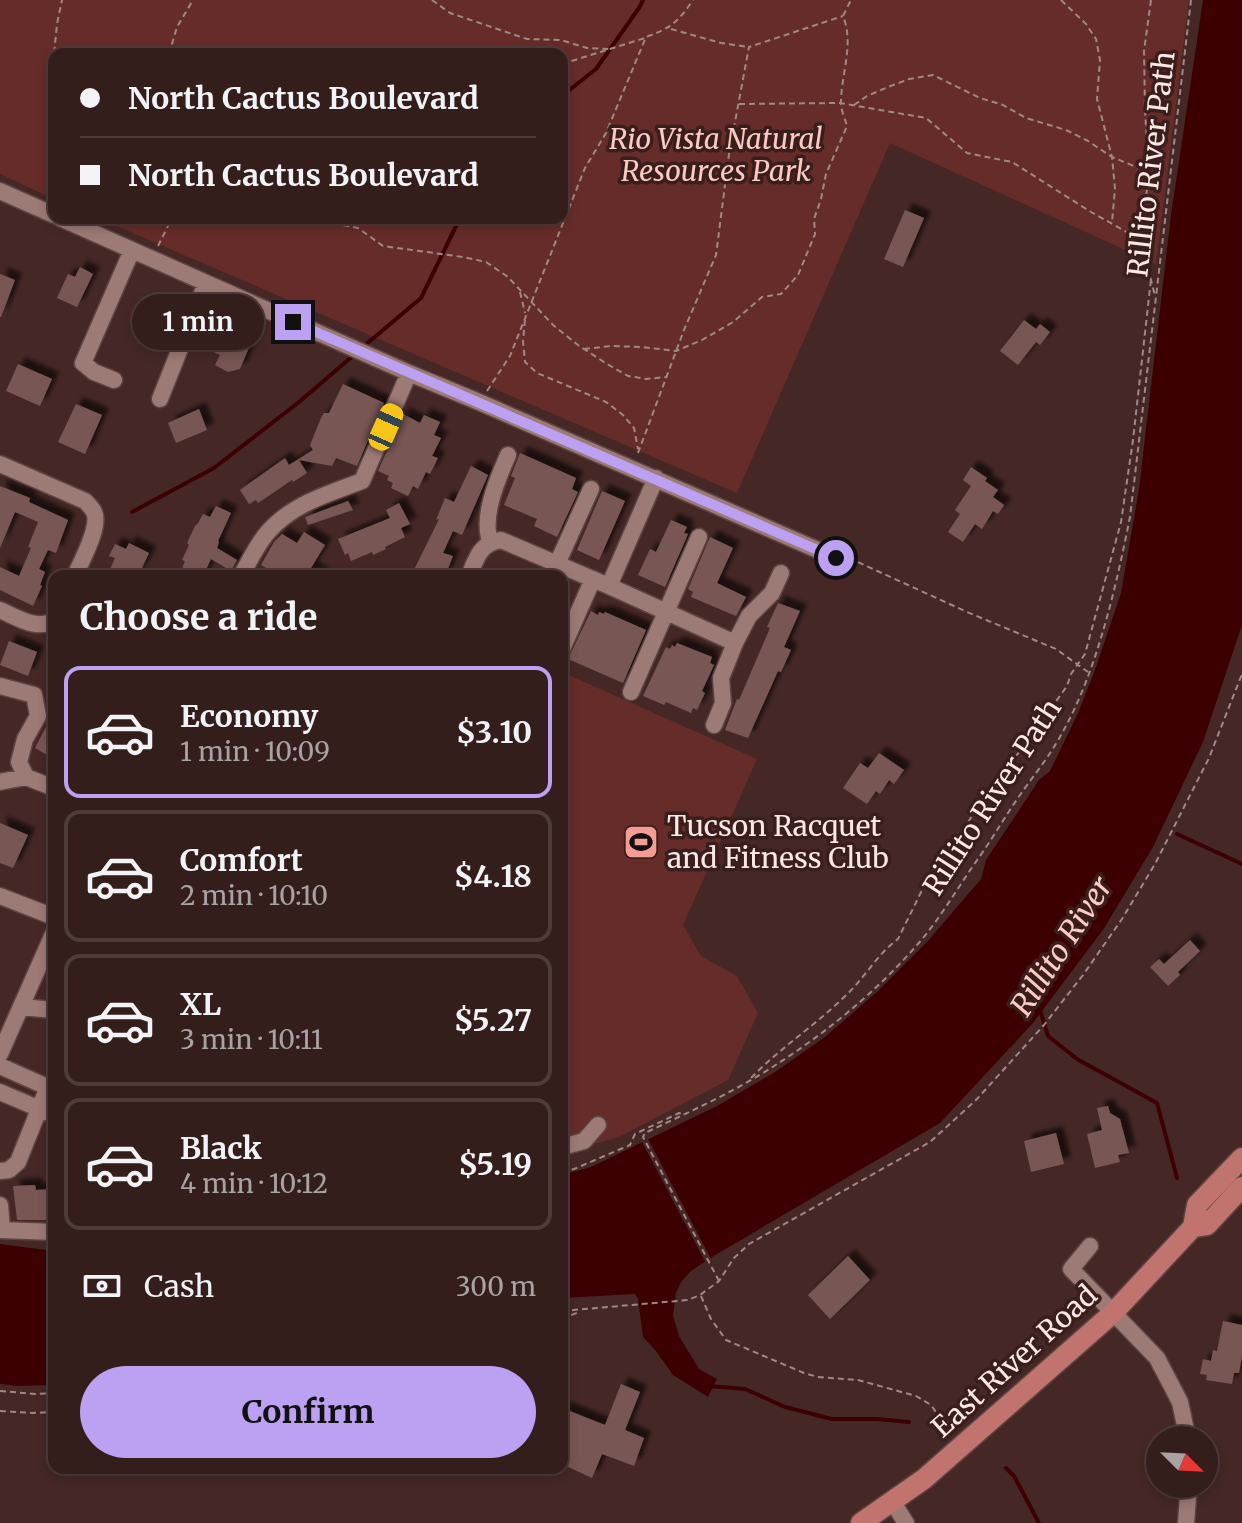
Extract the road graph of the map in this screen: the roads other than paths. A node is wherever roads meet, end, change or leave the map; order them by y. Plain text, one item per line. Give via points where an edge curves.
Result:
1 (0, 191) edge
2 (48, 212) edge
3 (74, 224) edge
4 (132, 250) junction
5 (206, 283) junction
6 (409, 373) junction
7 (114, 380) dead end
8 (160, 399) dead end
9 (508, 455) dead end
10 (0, 464) edge
11 (656, 478) junction
12 (591, 489) dead end
13 (699, 537) dead end
14 (489, 539) junction
15 (836, 558) road end
16 (557, 564) junction
17 (78, 570) edge
18 (245, 570) edge
19 (472, 570) edge
20 (781, 573) dead end
21 (601, 582) junction
22 (0, 610) edge
23 (667, 612) junction
24 (48, 624) edge
25 (568, 639) edge
26 (735, 643) junction
27 (0, 686) edge
28 (631, 692) dead end
29 (714, 725) dead end
30 (26, 777) junction
31 (0, 782) edge
32 (48, 786) edge
33 (0, 896) edge
34 (48, 915) edge
35 (48, 946) edge
36 (21, 1007) junction
37 (48, 1009) edge
38 (0, 1054) edge
39 (0, 1066) edge
40 (48, 1088) edge
41 (0, 1092) edge
42 (47, 1112) edge
43 (598, 1125) dead end
44 (568, 1145) edge
45 (1242, 1158) edge
46 (0, 1171) edge
47 (1242, 1187) edge
48 (0, 1205) edge
49 (1193, 1227) junction
50 (1, 1230) edge
51 (48, 1232) edge
52 (1090, 1246) dead end
53 (1113, 1313) junction
54 (1185, 1426) edge
55 (1188, 1498) edge
56 (892, 1501) junction
57 (861, 1523) edge
58 (906, 1523) edge
59 (1186, 1523) edge

1 - 2 street
3 - 4 street
4 - 5 street
4 - 7 street via 83,363
5 - 6 street
5 - 8 street
6 - 11 street
6 - 18 street via 362,481 290,511 266,534
9 - 14 street via 491,495
10 - 17 street via 85,501 93,511 93,533
11 - 15 street
11 - 21 street
12 - 16 street
13 - 23 street
14 - 16 street
14 - 19 street
16 - 21 street
20 - 26 street
21 - 23 street
21 - 25 street
22 - 24 street via 33,624
23 - 26 street
23 - 28 street
26 - 29 street via 721,678 723,703
27 - 30 street via 34,695 38,716 19,762
30 - 31 street
30 - 32 street
33 - 34 street
35 - 36 street
36 - 37 street
36 - 38 street
39 - 40 street
41 - 42 street
42 - 46 street via 18,1162
43 - 44 street via 584,1141
45 - 49 main road, East River Road via 1197,1205
47 - 49 main road, East River Road via 1207,1225
48 - 50 street
49 - 53 main road, East River Road
50 - 51 street
52 - 53 street via 1071,1269
53 - 54 street via 1157,1358 1180,1402
53 - 56 main road, East River Road
55 - 59 street
56 - 57 main road, East River Road
56 - 58 street

